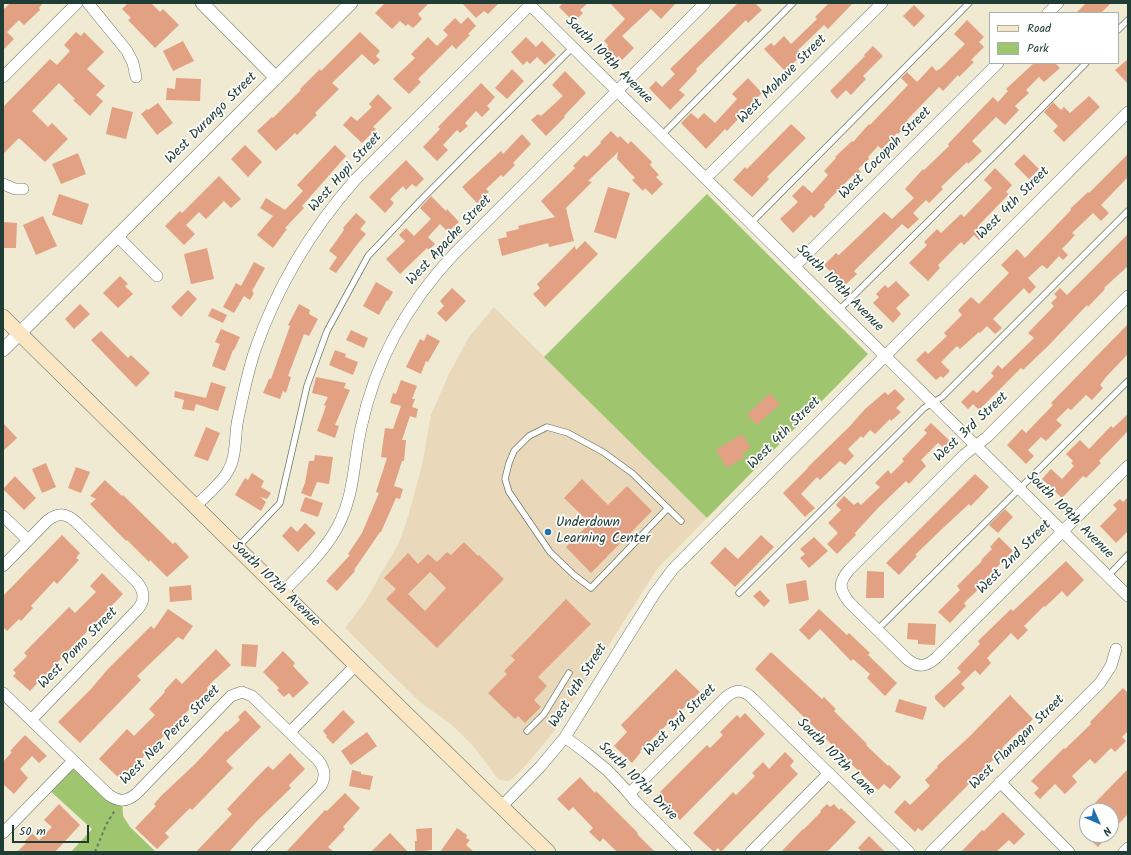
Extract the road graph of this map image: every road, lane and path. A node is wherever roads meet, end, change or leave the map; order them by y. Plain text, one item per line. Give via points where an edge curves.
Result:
1 (77, 3) edge
2 (88, 3) edge
3 (202, 3) edge
4 (351, 3) edge
5 (705, 3) edge
6 (793, 3) edge
7 (882, 3) edge
8 (969, 3) edge
9 (1058, 3) edge
10 (530, 4) edge
11 (1049, 12) edge
12 (1128, 20) edge
13 (1119, 29) edge
14 (573, 47) junction
15 (997, 64) edge
16 (1085, 64) edge
17 (3, 77) edge
18 (136, 77) dead end
19 (276, 78) junction
20 (617, 91) junction
21 (1128, 112) edge
22 (662, 135) junction
23 (706, 178) junction
24 (3, 184) edge
25 (23, 189) dead end
26 (1128, 211) edge
27 (751, 223) junction
28 (118, 237) junction
29 (795, 266) junction
30 (157, 276) dead end
31 (1128, 296) edge
32 (839, 310) junction
33 (3, 317) edge
34 (20, 333) junction
35 (3, 350) edge
36 (885, 355) junction
37 (1128, 380) edge
38 (932, 402) junction
39 (976, 446) junction
40 (1128, 466) edge
41 (1020, 489) junction
42 (194, 507) junction
43 (668, 508) junction
44 (3, 516) edge
45 (681, 521) dead end
46 (1063, 532) junction
47 (28, 540) junction
48 (237, 548) junction
49 (1128, 555) edge
50 (3, 566) edge
51 (1108, 576) junction
52 (282, 593) junction
53 (739, 593) dead end
54 (1128, 596) edge
55 (877, 630) junction
56 (1116, 649) dead end
57 (356, 665) junction
58 (569, 673) dead end
59 (738, 690) joint
60 (3, 693) edge
61 (31, 720) junction
62 (527, 731) dead end
63 (290, 732) junction
64 (565, 737) junction
65 (73, 761) junction
66 (829, 773) junction
67 (1000, 782) junction
68 (630, 794) junction
69 (122, 801) junction
70 (500, 807) junction
71 (3, 833) edge
72 (1128, 848) edge
73 (94, 852) edge
74 (257, 852) edge
75 (548, 852) edge
76 (686, 852) edge
77 (751, 852) edge
78 (909, 852) edge
79 (931, 852) edge
80 (1069, 852) edge
81 (1124, 852) edge

1 - 17 street
2 - 18 street via 127,51
3 - 19 street
4 - 19 street, West Durango Street
5 - 20 street, West Apache Street
6 - 22 lane
7 - 23 street, West Mohave Street
8 - 27 lane
9 - 11 street
10 - 14 street, South 109th Avenue
10 - 42 street, West Hopi Street via 355,180 314,233 294,263 255,350 243,394 233,457 228,471
12 - 13 lane
14 - 20 street, South 109th Avenue
14 - 48 lane via 368,256 327,331 307,386 280,503
15 - 29 street, West Cocopah Street
16 - 32 lane
19 - 28 street, West Durango Street
20 - 22 street, South 109th Avenue
20 - 52 street, West Apache Street via 450,258 412,306 384,356 371,390 359,438 352,485 342,517 331,539 317,557
21 - 36 street, West 4th Street
22 - 23 street, South 109th Avenue
23 - 27 street, South 109th Avenue
24 - 25 street
26 - 38 lane via 942,397
27 - 29 street, South 109th Avenue
28 - 30 street
28 - 34 street, West Durango Street
29 - 32 street, South 109th Avenue
31 - 39 street, West 3rd Street
32 - 36 street, South 109th Avenue
33 - 34 main road, South 107th Avenue
34 - 35 street
34 - 42 main road, South 107th Avenue
36 - 38 street, South 109th Avenue
36 - 64 street, West 4th Street via 668,575 654,593
37 - 41 lane
38 - 39 street, South 109th Avenue
38 - 53 lane
39 - 41 street, South 109th Avenue
39 - 55 street, West 3rd Street via 964,455 842,580 842,591
40 - 46 street, West 2nd Street
41 - 46 street, South 109th Avenue
41 - 55 lane
42 - 48 main road, South 107th Avenue
43 - 43 lane via 590,588 550,552 509,492 505,479 514,451 529,436 547,427 568,433 602,452 632,473
43 - 45 lane
44 - 47 street
46 - 51 street, South 109th Avenue
46 - 55 street, West 2nd Street via 932,662 916,665
47 - 50 street
47 - 61 street, West Pomo Street via 51,518 61,514 67,515 137,582 144,596 137,610
48 - 52 main road, South 107th Avenue
49 - 51 lane
51 - 54 street, South 109th Avenue
52 - 57 main road, South 107th Avenue
56 - 67 street, West Flanagan Street via 1111,666 1100,683
57 - 63 street
57 - 70 main road, South 107th Avenue
58 - 62 lane via 544,714
59 - 66 street, South 107th Lane via 750,696
59 - 68 street, West 3rd Street via 726,697
60 - 61 street
61 - 65 street
63 - 69 street, West Nez Perce Street via 257,700 247,693 236,693 136,794
63 - 74 street via 318,760 325,776 321,786
64 - 68 street, South 107th Drive via 596,761
64 - 70 street, West 4th Street via 541,766
65 - 69 street via 109,795
65 - 71 street
66 - 77 street
66 - 78 street, South 107th Lane
67 - 79 street, West Flanagan Street
67 - 80 street
68 - 76 street, South 107th Drive
69 - 73 path via 112,813
70 - 75 main road, South 107th Avenue
72 - 81 street

